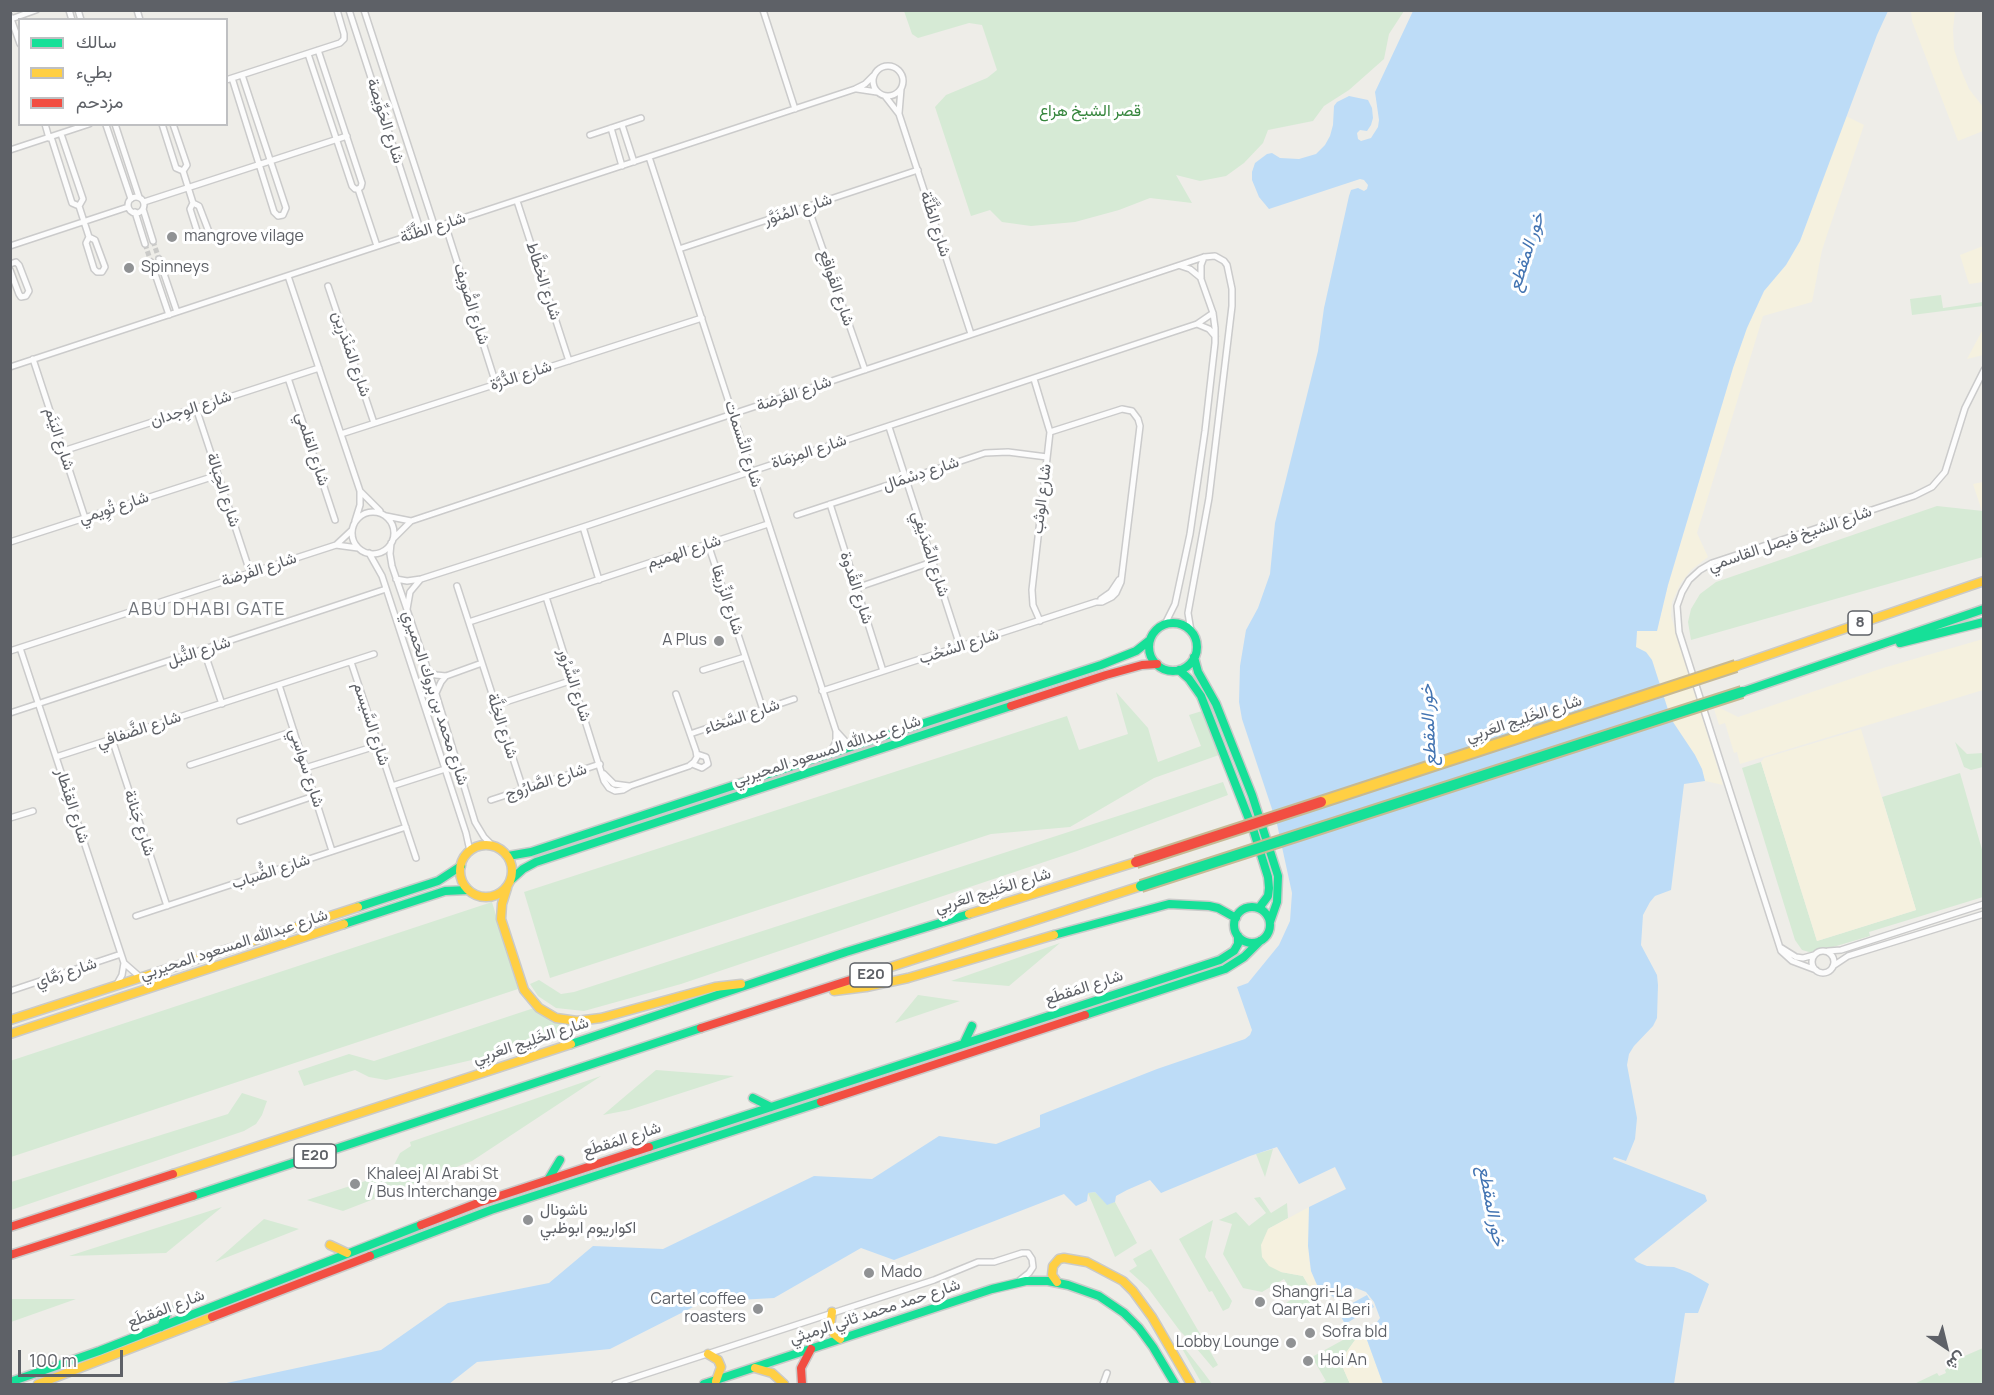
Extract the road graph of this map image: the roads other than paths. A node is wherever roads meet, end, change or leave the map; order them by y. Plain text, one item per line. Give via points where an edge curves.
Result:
1 (36, 10) edge
2 (337, 10) edge
3 (349, 10) edge
4 (364, 10) edge
5 (763, 10) edge
6 (78, 11) edge
7 (70, 15) edge
8 (11, 17) edge
9 (18, 39) edge
10 (318, 50) junction
11 (308, 54) junction
12 (242, 75) junction
13 (873, 75) junction
14 (229, 79) edge
15 (902, 87) junction
16 (855, 89) junction
17 (878, 92) junction
18 (885, 96) junction
19 (795, 109) junction
20 (899, 114) junction
21 (641, 118) dead end
22 (622, 125) junction
23 (46, 126) edge
24 (83, 126) edge
25 (106, 126) edge
26 (114, 126) edge
27 (163, 126) edge
28 (174, 126) edge
29 (611, 128) junction
30 (61, 134) junction
31 (590, 135) dead end
32 (346, 136) junction
33 (50, 137) junction
34 (336, 139) junction
35 (10, 150) edge
36 (649, 158) junction
37 (270, 161) junction
38 (634, 162) junction
39 (259, 164) junction
40 (622, 166) junction
41 (183, 171) junction
42 (918, 171) junction
43 (188, 188) junction
44 (358, 189) junction
45 (138, 197) junction
46 (131, 199) junction
47 (517, 201) junction
48 (144, 202) junction
49 (193, 203) junction
50 (79, 206) junction
51 (128, 207) junction
52 (808, 207) junction
53 (143, 209) junction
54 (135, 212) junction
55 (84, 221) junction
56 (445, 224) junction
57 (435, 228) junction
58 (421, 232) junction
59 (89, 237) junction
60 (153, 241) tunnel mouth
61 (145, 244) tunnel mouth
62 (10, 246) edge
63 (377, 246) junction
64 (679, 249) junction
65 (10, 253) edge
66 (1204, 257) junction
67 (159, 260) tunnel mouth
68 (151, 262) tunnel mouth
69 (12, 263) edge
70 (1176, 266) junction
71 (10, 270) edge
72 (288, 276) junction
73 (1201, 279) junction
74 (328, 286) dead end
75 (177, 312) junction
76 (1213, 313) junction
77 (169, 315) junction
78 (702, 318) junction
79 (1197, 324) junction
80 (971, 334) junction
81 (1215, 336) junction
82 (33, 359) junction
83 (569, 361) junction
84 (10, 367) edge
85 (319, 368) junction
86 (865, 370) junction
87 (1983, 370) edge
88 (288, 378) junction
89 (1034, 379) junction
90 (496, 384) junction
91 (196, 408) junction
92 (733, 414) junction
93 (374, 423) junction
94 (889, 427) junction
95 (1050, 432) junction
96 (341, 434) junction
97 (63, 451) junction
98 (1047, 457) junction
99 (751, 471) junction
100 (218, 475) junction
101 (905, 478) junction
102 (360, 491) junction
103 (830, 504) junction
104 (385, 515) junction
105 (797, 515) dead end
106 (85, 518) junction
107 (335, 519) dead end
108 (356, 521) junction
109 (411, 521) junction
110 (768, 524) junction
111 (583, 527) junction
112 (352, 529) junction
113 (392, 541) junction
114 (10, 542) edge
115 (708, 544) junction
116 (336, 546) junction
117 (358, 548) junction
118 (369, 553) junction
119 (932, 562) junction
120 (250, 572) junction
121 (396, 579) junction
122 (421, 579) junction
123 (599, 580) junction
124 (1983, 581) edge
125 (457, 586) dead end
126 (856, 588) junction
127 (386, 589) junction
128 (546, 597) junction
129 (1983, 609) edge
130 (407, 613) junction
131 (1040, 621) junction
132 (469, 622) junction
133 (1983, 622) edge
134 (1165, 624) junction
135 (1191, 631) junction
136 (1150, 640) junction
137 (960, 646) junction
138 (20, 648) junction
139 (10, 651) edge
140 (204, 651) junction
141 (1859, 651) junction
142 (374, 654) dead end
143 (745, 657) junction
144 (1194, 657) junction
145 (351, 662) junction
146 (482, 663) junction
147 (1157, 664) junction
148 (1736, 666) joint
149 (428, 670) junction
150 (703, 670) dead end
151 (1179, 670) junction
152 (883, 671) junction
153 (446, 676) junction
154 (573, 680) junction
155 (279, 685) junction
156 (822, 691) junction
157 (1742, 692) joint
158 (436, 694) junction
159 (676, 694) dead end
160 (794, 699) dead end
161 (38, 704) junction
162 (222, 704) junction
163 (496, 705) junction
164 (763, 710) junction
165 (10, 713) edge
166 (294, 731) junction
167 (836, 731) junction
168 (690, 734) junction
169 (112, 739) junction
170 (859, 744) junction
171 (378, 745) junction
172 (697, 754) junction
173 (826, 756) junction
174 (56, 757) junction
175 (600, 764) junction
176 (190, 765) dead end
177 (692, 765) junction
178 (306, 768) junction
179 (445, 769) junction
180 (392, 786) junction
181 (522, 789) junction
182 (314, 796) junction
183 (491, 800) dead end
184 (33, 811) dead end
185 (10, 818) edge
186 (240, 821) dead end
187 (406, 827) junction
188 (493, 846) junction
189 (470, 851) junction
190 (332, 852) junction
191 (508, 856) junction
192 (416, 858) dead end
193 (461, 866) junction
194 (509, 884) junction
195 (468, 890) junction
196 (1983, 904) edge
197 (167, 906) junction
198 (1259, 908) junction
199 (1983, 914) edge
200 (136, 916) dead end
201 (1236, 918) junction
202 (1270, 922) junction
203 (1238, 936) junction
204 (1260, 941) junction
205 (1780, 947) junction
206 (1828, 951) junction
207 (121, 954) junction
208 (1815, 954) junction
209 (124, 963) junction
210 (1833, 966) junction
211 (1816, 970) junction
212 (140, 977) junction
213 (753, 984) junction
214 (116, 985) junction
215 (10, 991) edge
216 (819, 991) junction
217 (10, 1020) edge
218 (1053, 1020) junction
219 (972, 1026) dead end
220 (10, 1034) edge
221 (964, 1043) junction
222 (753, 1098) dead end
223 (775, 1109) junction
224 (560, 1160) dead end
225 (548, 1180) junction
226 (10, 1227) edge
227 (330, 1245) dead end
228 (28, 1250) junction
229 (10, 1255) edge
230 (351, 1255) junction
231 (10, 1263) edge
232 (1057, 1282) junction
233 (1017, 1283) junction
234 (169, 1309) dead end
235 (832, 1312) junction
236 (161, 1327) junction
237 (840, 1339) junction
238 (811, 1349) junction
239 (708, 1354) junction
240 (754, 1368) junction
241 (1107, 1373) dead end
242 (716, 1381) junction
243 (10, 1382) edge
244 (38, 1384) edge
245 (615, 1384) edge
246 (704, 1384) edge
247 (784, 1384) edge
248 (802, 1384) edge
249 (1103, 1384) edge
250 (1175, 1384) edge
251 (1191, 1384) edge

1 - 8 street
2 - 10 street via 344,39
3 - 58 street, شارع الحَوِّيصة
4 - 57 street, شارع الحَوِّيصة
5 - 19 street
6 - 7 street
8 - 9 street
10 - 11 street
10 - 32 street
11 - 12 street
11 - 34 street
12 - 14 street
12 - 37 street
13 - 15 street via 883,66 896,68 902,74
13 - 16 street, شارع الظَّنَّة
13 - 17 street
14 - 39 street
15 - 18 street
15 - 20 street, شارع الظَّنَّة
16 - 17 street, شارع الظَّنَّة
16 - 19 street, شارع الظَّنَّة
17 - 18 street
18 - 20 street, شارع الظَّنَّة
19 - 36 street, شارع الظَّنَّة
20 - 42 street, شارع الظَّنَّة
21 - 22 street
22 - 29 street
22 - 38 street
23 - 33 street
24 - 30 street
25 - 46 street
26 - 45 street
27 - 41 street via 176,168
28 - 41 street via 187,165
29 - 31 street
29 - 40 street
30 - 33 street
30 - 50 street via 83,200
32 - 34 street
32 - 44 street via 362,183
33 - 35 street
33 - 50 street via 72,203
34 - 37 street
34 - 44 street via 352,186
36 - 38 street, شارع الظَّنَّة
36 - 64 street, شارع النَّسمات
37 - 39 street
37 - 39 street via 286,208 281,216 274,212
38 - 40 street, شارع الظَّنَّة
39 - 43 street
40 - 47 street, شارع الظَّنَّة
41 - 43 street
42 - 52 street, شارع المُنَوَّر
42 - 80 street, شارع الظَّنَّة
43 - 48 street
43 - 49 street
44 - 63 street
45 - 46 street
45 - 48 street
46 - 51 street
47 - 56 street, شارع الظَّنَّة
47 - 83 street, شارع الخطَّاط
48 - 53 street
49 - 49 street via 190,209 198,234 206,237 209,232 199,206
50 - 55 street
51 - 54 street
51 - 55 street
52 - 64 street, شارع المُنَوَّر
52 - 86 street, شارع القَواقِع
53 - 54 street
53 - 60 street
54 - 61 street
55 - 59 street
55 - 62 street
56 - 57 street, شارع الظَّنَّة
56 - 90 street, شارع الصُّويف
57 - 58 street, شارع الظَّنَّة
58 - 63 street, شارع الظَّنَّة
59 - 59 street via 86,243 94,269 102,272 105,267 95,240
63 - 72 street, شارع الظَّنَّة
64 - 78 street, شارع النَّسمات
65 - 69 street
66 - 70 street, شارع الفَرضة
66 - 73 street
66 - 135 street via 1215,256 1227,265 1232,306 1209,498 1188,613
67 - 75 street
68 - 77 street
69 - 71 street via 19,265 29,291 26,296 19,294
70 - 73 street via 1190,269
70 - 80 street, شارع الفَرضة
72 - 75 street, شارع الظَّنَّة
72 - 85 street
73 - 76 street
74 - 93 street, شارع المَنْدَرِين
75 - 77 street, شارع الظَّنَّة
76 - 79 street, شارع المِزمَاة
76 - 81 street
77 - 82 street, شارع الظَّنَّة
78 - 83 street, شارع الدُّرَّة
78 - 92 street, شارع النَّسمات
79 - 81 street
79 - 89 street, شارع المِزمَاة
80 - 86 street, شارع الفَرضة
81 - 134 street via 1190,534 1177,597
82 - 84 street, شارع الظَّنَّة
82 - 97 street, شارع اليَنَم
83 - 90 street, شارع الدُّرَّة
85 - 88 street, شارع الوِجدان
85 - 96 street
86 - 92 street, شارع الفَرضة
87 - 205 street, شارع الشيخ فيصل القاسمي via 1965,408 1945,472 1932,487 1712,563 1689,580 1677,606 1679,632
88 - 91 street, شارع الوِجدان
88 - 107 street, شارع القلمي
89 - 94 street, شارع المِزمَاة
89 - 95 street, شارع الوثب
90 - 93 street, شارع الدُّرَّة
91 - 97 street, شارع الوِجدان
91 - 100 street, شارع الحِبالة
92 - 99 street, شارع النَّسمات
92 - 109 street, شارع الفَرضة
93 - 96 street, شارع الدُّرَّة
94 - 99 street, شارع المِزمَاة
94 - 101 street, شارع الصِّدَيفِي
95 - 98 street, شارع الوثب
95 - 131 street, شارع السُحُب via 1122,409 1132,411 1140,426 1121,582 1116,593 1107,600
96 - 102 street
97 - 106 street, شارع اليَنَم
98 - 101 street, شارع دِسْمَال via 990,452
98 - 131 street, شارع الوثب via 1032,590
99 - 110 street, شارع النَّسمات
99 - 111 street, شارع المِزمَاة
100 - 106 street, شارع تُوِيمي
100 - 120 street, شارع الحِبالة
101 - 103 street, شارع دِسْمَال
101 - 119 street, شارع الصِّدَيفِي
102 - 104 street
102 - 108 street
103 - 105 street, شارع دِسْمَال
103 - 126 street, شارع القُدوة
104 - 108 street via 370,512
104 - 109 street, شارع الفَرضة
104 - 113 street via 393,526
106 - 114 street, شارع تُوِيمي
108 - 112 street
109 - 113 street, شارع الفَرضة
110 - 115 street, شارع الهميم
110 - 156 street, شارع النَّسمات
111 - 122 street, شارع المِزمَاة
111 - 123 street
112 - 116 street, شارع الفَرضة
112 - 117 street
113 - 118 street via 384,551
113 - 121 street, شارع محمد بن بروك الحميري
115 - 123 street, شارع الهميم
115 - 143 street, شارع الزِّريقا
116 - 117 street, شارع الفَرضة
116 - 120 street, شارع الفَرضة
117 - 118 street
118 - 127 street, شارع محمد بن بروك الحميري
119 - 126 street
119 - 137 street, شارع الصِّدَيفِي
120 - 138 street, شارع الفَرضة
121 - 122 street, شارع المِزمَاة
121 - 130 street, شارع محمد بن بروك الحميري
122 - 130 street via 410,592
123 - 128 street, شارع الهميم
124 - 148 main road, شارع الخَلِيج العَربِي / 8
125 - 132 street, شارع الخِلَّة
126 - 152 street, شارع القُدوة
127 - 140 street, شارع النُّبل
127 - 179 street, شارع محمد بن بروك الحميري
128 - 132 street, شارع الهميم
128 - 154 street, شارع السُّرُور
129 - 141 main road, 8
130 - 149 street, شارع محمد بن بروك الحميري
131 - 137 street, شارع السُحُب
132 - 146 street, شارع الخِلَّة
133 - 141 main road
134 - 135 main road via 1184,625
134 - 136 main road
135 - 144 main road via 1196,639
136 - 147 main road
136 - 170 main road, شارع عبدالله المسعود المحيربي via 1136,651 1101,665
137 - 152 street, شارع السُحُب
138 - 139 street, شارع الفَرضة
138 - 161 street, شارع القِنْطار
140 - 161 street, شارع النُّبل
140 - 162 street
141 - 157 main road, 8
142 - 145 street, شارع الضَّفافي
143 - 150 street, شارع الزِّريقا
143 - 164 street, شارع الزِّريقا
144 - 151 main road
144 - 202 main road via 1248,785 1278,876 1277,902
145 - 155 street, شارع الضَّفافي
145 - 171 street, شارع السَّيسم
146 - 153 street
146 - 163 street, شارع الخِلَّة
147 - 151 main road
147 - 194 main road, شارع عبدالله المسعود المحيربي via 1094,679 536,862 522,869
148 - 213 main road, شارع الخَلِيج العَربِي / E20, bridge
149 - 153 street
149 - 158 street, شارع محمد بن بروك الحميري
151 - 198 main road via 1201,696 1254,832 1269,888
152 - 156 street, شارع السُحُب
153 - 158 street
154 - 163 street
154 - 175 street, شارع السُّرُور
155 - 162 street, شارع الضَّفافي
155 - 166 street, شارع سواسِي
156 - 167 street, شارع النَّسمات
157 - 216 main road, E20, bridge
158 - 188 street, شارع محمد بن بروك الحميري via 475,822
159 - 168 street, شارع السُّرُور
160 - 164 street, شارع السَّخاء
161 - 165 street, شارع النُّبل
161 - 174 street, شارع القِنْطار
162 - 169 street, شارع الضَّفافي
163 - 181 street, شارع الخِلَّة
164 - 168 street, شارع السَّخاء
166 - 176 street
166 - 178 street, شارع سواسِي
167 - 170 street via 846,742
167 - 173 street via 834,748
168 - 172 street, شارع السُّرُور
169 - 174 street, شارع الضَّفافي
169 - 197 street, شارع جَنانة
170 - 173 main road, شارع عبدالله المسعود المحيربي
171 - 178 street
171 - 180 street, شارع السَّيسم
172 - 177 street
172 - 177 street, شارع السُّرُور via 706,757 708,764 702,768
173 - 191 main road, شارع عبدالله المسعود المحيربي via 531,852
174 - 207 street, شارع القِنْطار
175 - 177 street, شارع السُّرُور via 614,784 630,786
175 - 181 street, شارع الصَّارُوج
178 - 182 street, شارع سواسِي
179 - 180 street, شارع السَّيسم
179 - 189 street, شارع محمد بن بروك الحميري
180 - 187 street, شارع السَّيسم
181 - 183 street, شارع الصَّارُوج
182 - 186 street
182 - 190 street, شارع سواسِي
184 - 185 street
187 - 190 street, شارع الضُّباب
187 - 192 street, شارع السَّيسم
188 - 189 main road
188 - 191 main road
189 - 193 main road
190 - 197 street, شارع الضُّباب
191 - 194 main road via 513,871
193 - 195 main road via 460,875
193 - 212 main road, شارع عبدالله المسعود المحيربي via 438,881
194 - 195 main road via 488,898
194 - 213 main road via 501,919 524,990 538,1008 556,1018 593,1019 725,985
195 - 220 main road, شارع عبدالله المسعود المحيربي via 445,891
196 - 206 street
197 - 200 street, شارع الضُّباب
198 - 201 main road via 1248,908
198 - 202 main road
199 - 210 street via 1848,956
201 - 203 main road
201 - 216 main road via 1209,906 1169,904 898,980 851,990
202 - 204 main road via 1268,933
203 - 204 main road via 1248,942
203 - 218 main road, شارع المَقطَع via 1234,951 1220,960
204 - 218 main road, شارع المَقطَع via 1225,969
205 - 208 street via 1799,958
205 - 211 street via 1789,959
206 - 208 street
206 - 210 street via 1833,956
207 - 209 street, شارع القِنْطار
207 - 215 street, شارع رَمَّاي
208 - 211 street via 1812,964
209 - 212 street
209 - 214 street
210 - 211 street via 1826,972
212 - 214 main road, شارع عبدالله المسعود المحيربي
213 - 226 main road, شارع الخَلِيج العَربِي / E20
214 - 217 main road, شارع عبدالله المسعود المحيربي
216 - 228 main road, E20
218 - 221 main road, شارع المَقطَع
218 - 223 main road, شارع المَقطَع
219 - 221 main road
221 - 223 main road, شارع المَقطَع
222 - 223 main road
223 - 225 main road, شارع المَقطَع
223 - 230 main road, شارع المَقطَع
224 - 225 main road
225 - 230 main road, شارع المَقطَع via 434,1220
227 - 230 main road
228 - 229 main road, E20
228 - 231 main road
230 - 236 main road, شارع المَقطَع
230 - 244 main road, شارع المَقطَع via 213,1318
232 - 233 main road, شارع حمد محمد ثاني الرميثي
232 - 250 main road, شارع حمد محمد ثاني الرميثي via 1099,1296 1124,1313 1153,1347
232 - 251 main road via 1052,1275 1053,1266 1064,1258 1087,1262 1123,1281 1148,1310
233 - 235 street via 1033,1267 1026,1253 974,1263 941,1278
233 - 237 main road, شارع حمد محمد ثاني الرميثي
234 - 236 main road
235 - 237 main road via 830,1326
235 - 239 street
236 - 243 main road, شارع المَقطَع
237 - 238 main road, شارع حمد محمد ثاني الرميثي
238 - 240 main road, شارع حمد محمد ثاني الرميثي
238 - 248 main road via 801,1368
239 - 242 main road via 721,1366
239 - 245 street
240 - 242 main road, شارع حمد محمد ثاني الرميثي
240 - 247 main road via 772,1373
241 - 249 street
242 - 246 main road, شارع حمد محمد ثاني الرميثي

